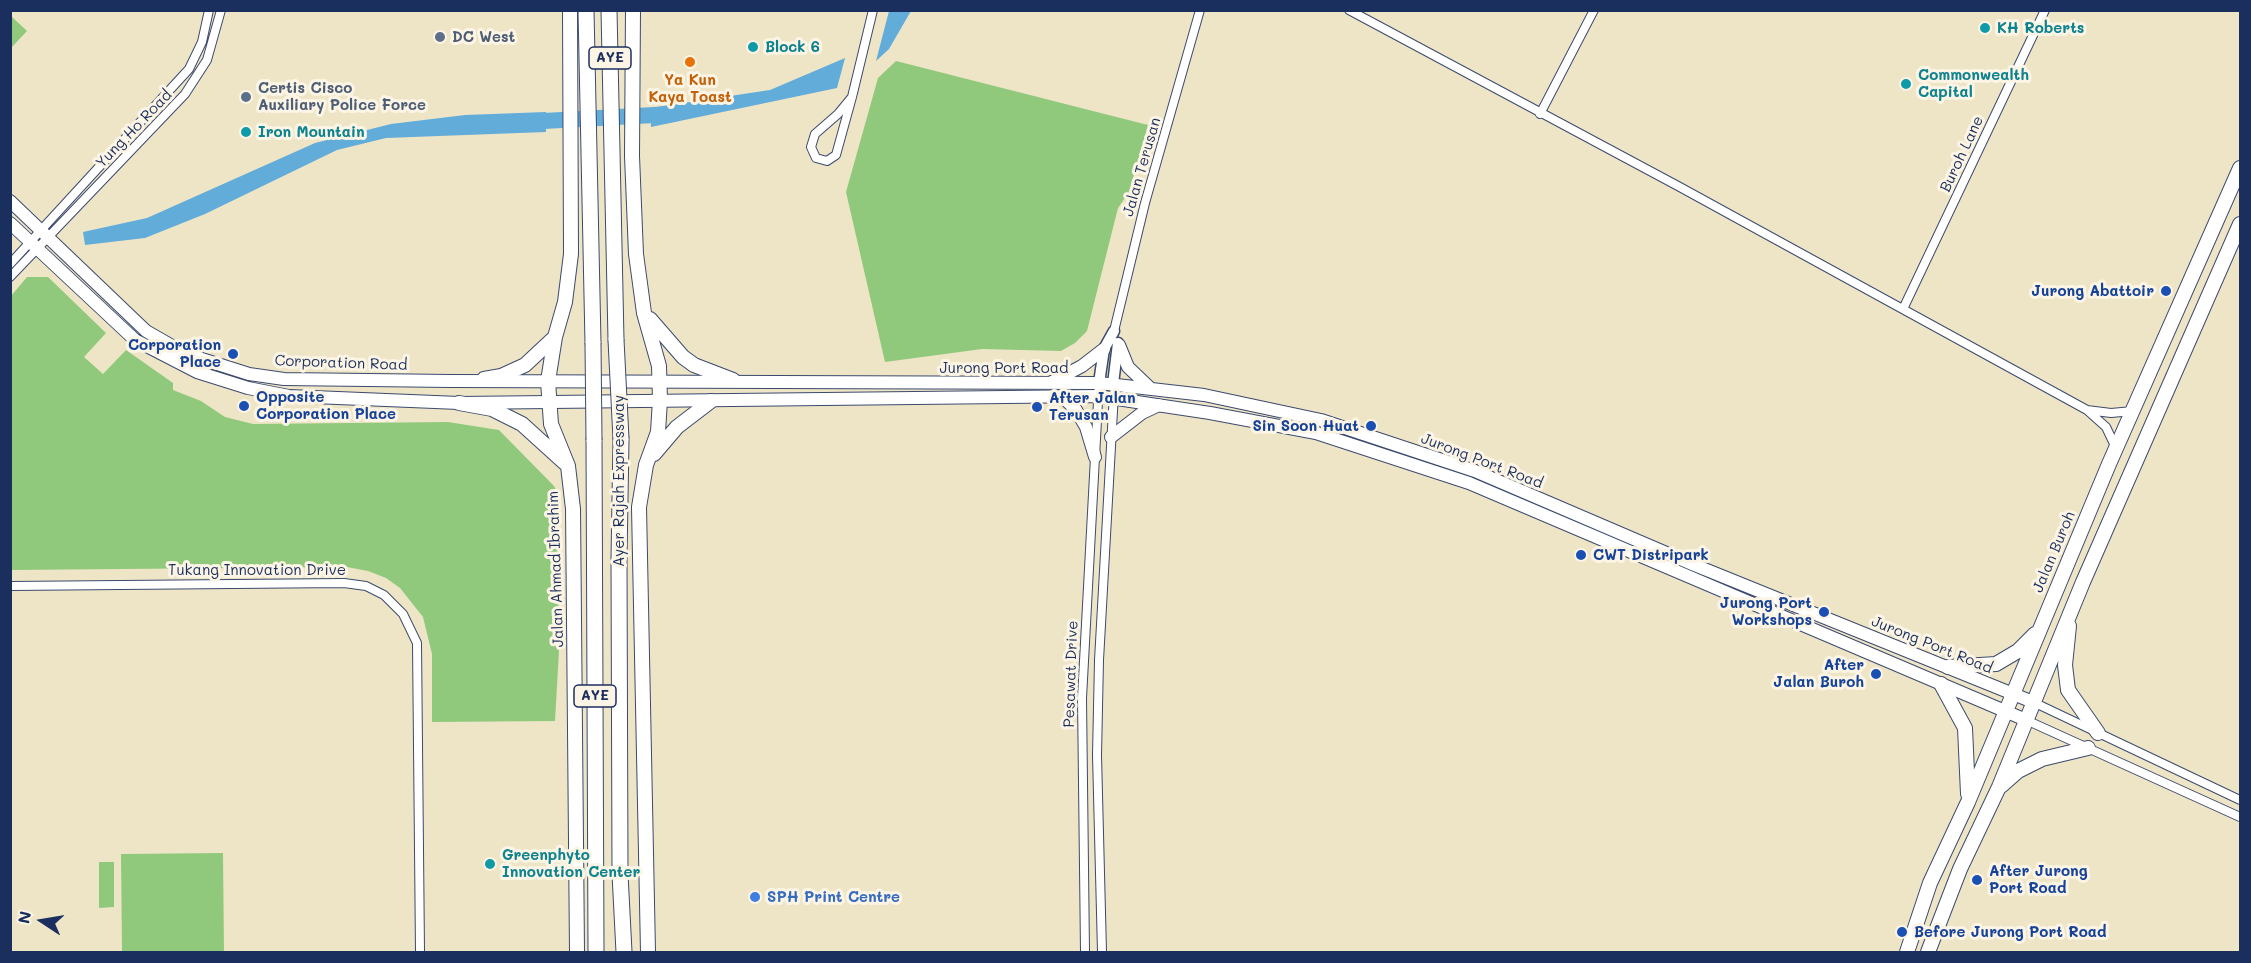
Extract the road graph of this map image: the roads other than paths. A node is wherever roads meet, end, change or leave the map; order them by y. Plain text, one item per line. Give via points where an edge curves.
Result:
1 (209, 10) edge
2 (221, 10) edge
3 (570, 10) edge
4 (586, 10) edge
5 (609, 10) edge
6 (633, 10) edge
7 (873, 10) edge
8 (1200, 10) edge
9 (1349, 10) edge
10 (1594, 10) edge
11 (2045, 10) edge
12 (852, 97) junction
13 (1540, 114) junction
14 (2241, 168) edge
15 (10, 201) edge
16 (10, 223) edge
17 (2241, 224) edge
18 (46, 233) junction
19 (34, 245) junction
20 (10, 264) edge
21 (10, 277) edge
22 (1903, 309) junction
23 (644, 313) junction
24 (1114, 331) junction
25 (555, 337) junction
26 (1119, 345) junction
27 (1104, 349) junction
28 (484, 379) junction
29 (733, 380) junction
30 (548, 381) junction
31 (660, 382) junction
32 (1051, 383) junction
33 (1113, 384) junction
34 (1151, 388) junction
35 (1098, 390) junction
36 (1062, 396) junction
37 (1114, 398) junction
38 (660, 400) junction
39 (711, 401) junction
40 (459, 403) junction
41 (548, 403) junction
42 (1160, 405) junction
43 (2087, 410) junction
44 (2133, 411) junction
45 (1111, 437) junction
46 (2116, 449) junction
47 (1095, 458) junction
48 (646, 465) junction
49 (568, 466) junction
50 (10, 586) edge
51 (2069, 615) junction
52 (2040, 628) junction
53 (1948, 667) junction
54 (1941, 684) junction
55 (2013, 694) junction
56 (2033, 702) junction
57 (2006, 711) junction
58 (2026, 720) junction
59 (2098, 733) junction
60 (2088, 748) junction
61 (1999, 787) junction
62 (2241, 801) edge
63 (1968, 802) junction
64 (2241, 818) edge
65 (420, 952) edge
66 (577, 952) edge
67 (596, 952) edge
68 (624, 952) edge
69 (648, 952) edge
70 (1084, 952) edge
71 (1102, 952) edge
72 (1907, 952) edge
73 (1928, 952) edge

1 - 18 street, Yung Ho Road via 202,42 189,69
2 - 18 street, Yung Ho Road via 207,60 185,94
3 - 25 main road, Jalan Ahmad Ibrahim via 571,254 565,302
4 - 67 highway, Ayer Rajah Expressway / AYE, bridge via 593,343
5 - 68 highway, Ayer Rajah Expressway / AYE, bridge via 621,439 618,559
6 - 23 main road via 636,254
7 - 12 street
8 - 24 street, Jalan Terusan via 1145,203
9 - 13 street
10 - 13 street
11 - 22 street, Buroh Lane
12 - 12 street via 836,155 827,161 816,158 811,147 814,135
13 - 22 street
14 - 44 main road, Jalan Buroh
15 - 18 main road, Corporation Road
16 - 19 main road
17 - 51 main road
18 - 19 street, Yung Ho Road
18 - 28 main road, Corporation Road via 130,317 186,354 249,374 284,378
19 - 20 street
19 - 21 street
19 - 40 main road via 135,340 197,372 289,396
22 - 43 street
23 - 29 main road via 683,357
23 - 31 main road via 655,345
24 - 26 street
24 - 27 street
25 - 28 main road via 525,365
25 - 30 main road, Jalan Ahmad Ibrahim
26 - 33 street
26 - 34 main road via 1128,368
27 - 32 main road
27 - 35 street
28 - 30 main road, Corporation Road
29 - 31 main road, Jurong Port Road
29 - 32 main road, Jurong Port Road
30 - 31 main road, Corporation Road
30 - 41 main road, Jalan Ahmad Ibrahim
31 - 38 main road
32 - 35 main road, Jurong Port Road
33 - 34 main road, Jurong Port Road
33 - 35 main road, Jurong Port Road
33 - 37 street, Pesawat Drive
34 - 53 main road, Jurong Port Road via 1321,420 1475,471
35 - 36 main road, Jurong Port Road
35 - 37 main road, Jurong Port Road
35 - 47 street, Pesawat Drive
36 - 39 main road, Jurong Port Road
36 - 47 main road via 1086,427
37 - 42 main road, Jurong Port Road
37 - 45 street, Pesawat Drive
38 - 39 main road, Jurong Port Road
38 - 41 main road
38 - 48 main road via 658,432
39 - 48 main road via 674,430
40 - 41 main road
40 - 49 main road via 492,409 522,424
41 - 49 main road, Jalan Ahmad Ibrahim via 551,424
42 - 45 main road via 1142,413
42 - 54 main road, Jurong Port Road via 1316,434 1469,483
43 - 44 street
43 - 46 street via 2106,427
44 - 46 main road, Jalan Buroh
45 - 71 street, Pesawat Drive via 1097,755
46 - 52 main road, Jalan Buroh
47 - 70 street, Pesawat Drive via 1082,698
48 - 69 main road via 639,507
49 - 66 main road, Jalan Ahmad Ibrahim via 573,509
50 - 65 street, Tukang Innovation Drive via 344,583 366,586 384,595 403,614 417,643
51 - 56 main road
51 - 59 main road via 2065,665 2068,690
52 - 53 main road via 2018,651 1996,664
52 - 55 main road, Jalan Buroh
53 - 55 main road, Jurong Port Road
54 - 57 main road, Jurong Port Road
54 - 63 main road via 1965,728
55 - 56 main road, Jurong Port Road
55 - 57 main road, Jalan Buroh
56 - 58 main road
56 - 59 street, Jurong Port Road
57 - 58 main road, Jurong Port Road
57 - 63 main road, Jalan Buroh
58 - 60 street, Jurong Port Road
58 - 61 main road
59 - 62 street, Jurong Port Road
60 - 61 main road via 2042,759 2018,771
60 - 64 street, Jurong Port Road
61 - 73 main road via 1960,869
63 - 72 main road, Jalan Buroh via 1930,883

